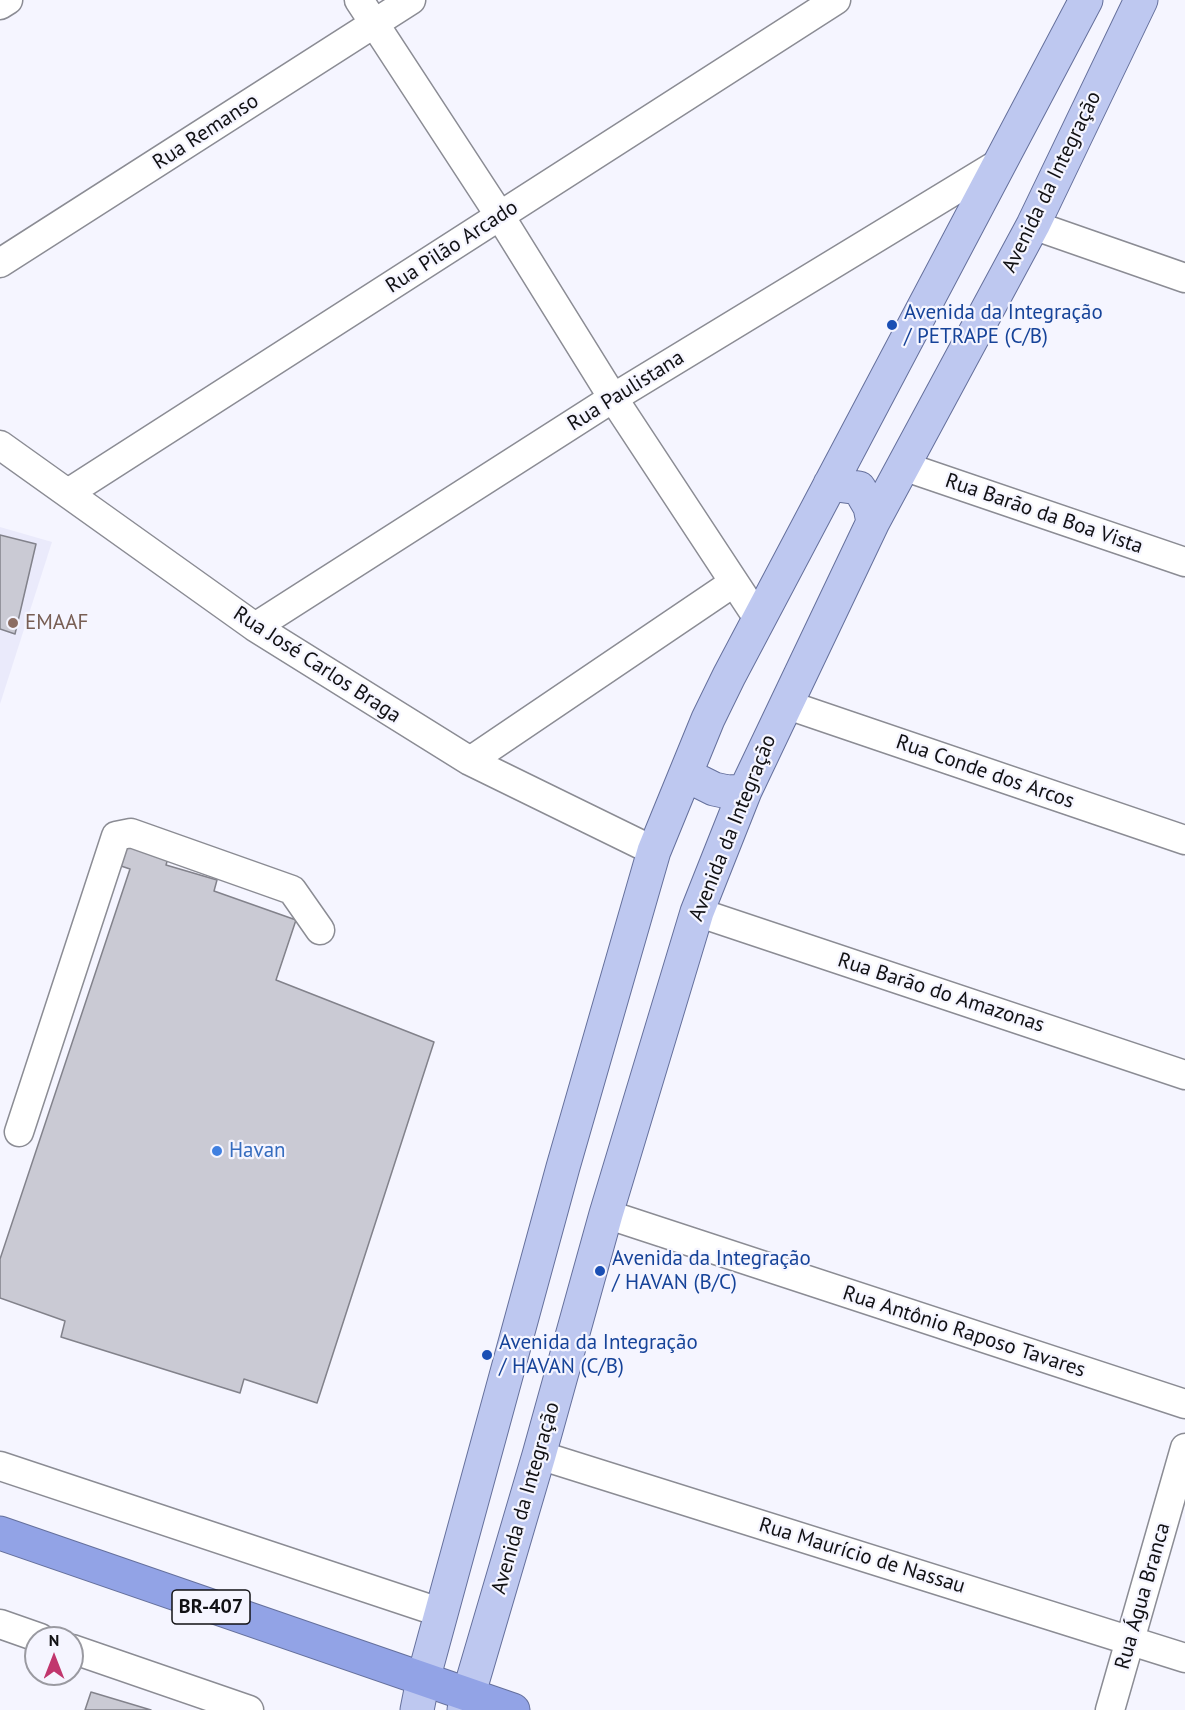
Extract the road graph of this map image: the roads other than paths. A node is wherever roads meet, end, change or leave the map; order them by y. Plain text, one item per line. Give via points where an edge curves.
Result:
1 (8, 0) edge
2 (359, 0) edge
3 (411, 0) edge
4 (836, 0) edge
5 (1086, 0) edge
6 (1141, 0) edge
7 (0, 5) edge
8 (374, 24) junction
9 (1001, 162) junction
10 (500, 216) junction
11 (1033, 225) junction
12 (0, 263) edge
13 (1185, 278) edge
14 (613, 398) junction
15 (0, 445) edge
16 (903, 466) junction
17 (830, 484) junction
18 (68, 493) junction
19 (873, 522) junction
20 (1185, 562) edge
21 (733, 583) junction
22 (759, 620) junction
23 (255, 627) junction
24 (785, 704) junction
25 (470, 761) junction
26 (687, 771) junction
27 (745, 791) junction
28 (1185, 840) edge
29 (654, 851) junction
30 (697, 912) junction
31 (320, 930) dead end
32 (1185, 1075) edge
33 (19, 1132) dead end
34 (606, 1214) junction
35 (1185, 1404) edge
36 (1185, 1448) edge
37 (539, 1455) junction
38 (0, 1466) edge
39 (0, 1533) edge
40 (442, 1613) junction
41 (0, 1624) edge
42 (24, 1632) edge
43 (1131, 1640) junction
44 (84, 1653) edge
45 (1185, 1658) edge
46 (420, 1695) edge
47 (466, 1703) edge
48 (249, 1710) edge
49 (513, 1710) edge
50 (1110, 1710) edge

1 - 7 street
2 - 8 street
3 - 8 street, Rua Remanso
4 - 10 street, Rua Pilão Arcado
5 - 9 main road
6 - 11 main road, Avenida da Integração
8 - 10 street
8 - 12 street, Rua Remanso
9 - 14 street, Rua Paulistana
9 - 17 main road
10 - 14 street
10 - 18 street, Rua Pilão Arcado
11 - 13 street
11 - 16 main road, Avenida da Integração
14 - 21 street
14 - 23 street, Rua Paulistana
15 - 18 street, Rua José Carlos Braga
16 - 19 main road, Avenida da Integração
16 - 20 street, Rua Barão da Boa Vista
17 - 19 main road via 859,488
17 - 22 main road
18 - 23 street, Rua José Carlos Braga
19 - 24 main road, Avenida da Integração
21 - 22 street
21 - 25 street
22 - 26 main road via 712,711
23 - 25 street, Rua José Carlos Braga
24 - 27 main road, Avenida da Integração
24 - 28 street, Rua Conde dos Arcos
25 - 29 street, Rua José Carlos Braga
26 - 27 main road via 714,789
26 - 29 main road
27 - 30 main road, Avenida da Integração
29 - 40 main road via 562,1167
30 - 32 street, Rua Barão do Amazonas
30 - 34 main road, Avenida da Integração
31 - 33 street via 292,890 131,833 116,836
34 - 35 street, Rua Antônio Raposo Tavares
34 - 37 main road, Avenida da Integração
36 - 43 street, Rua Água Branca
37 - 43 street, Rua Maurício de Nassau
37 - 47 main road, Avenida da Integração
38 - 40 street
39 - 46 highway, BR-407
40 - 46 main road
41 - 42 street
43 - 45 street, Rua Maurício de Nassau
43 - 50 street, Rua Água Branca
44 - 48 street
46 - 47 highway, BR-407
47 - 49 highway, BR-407

